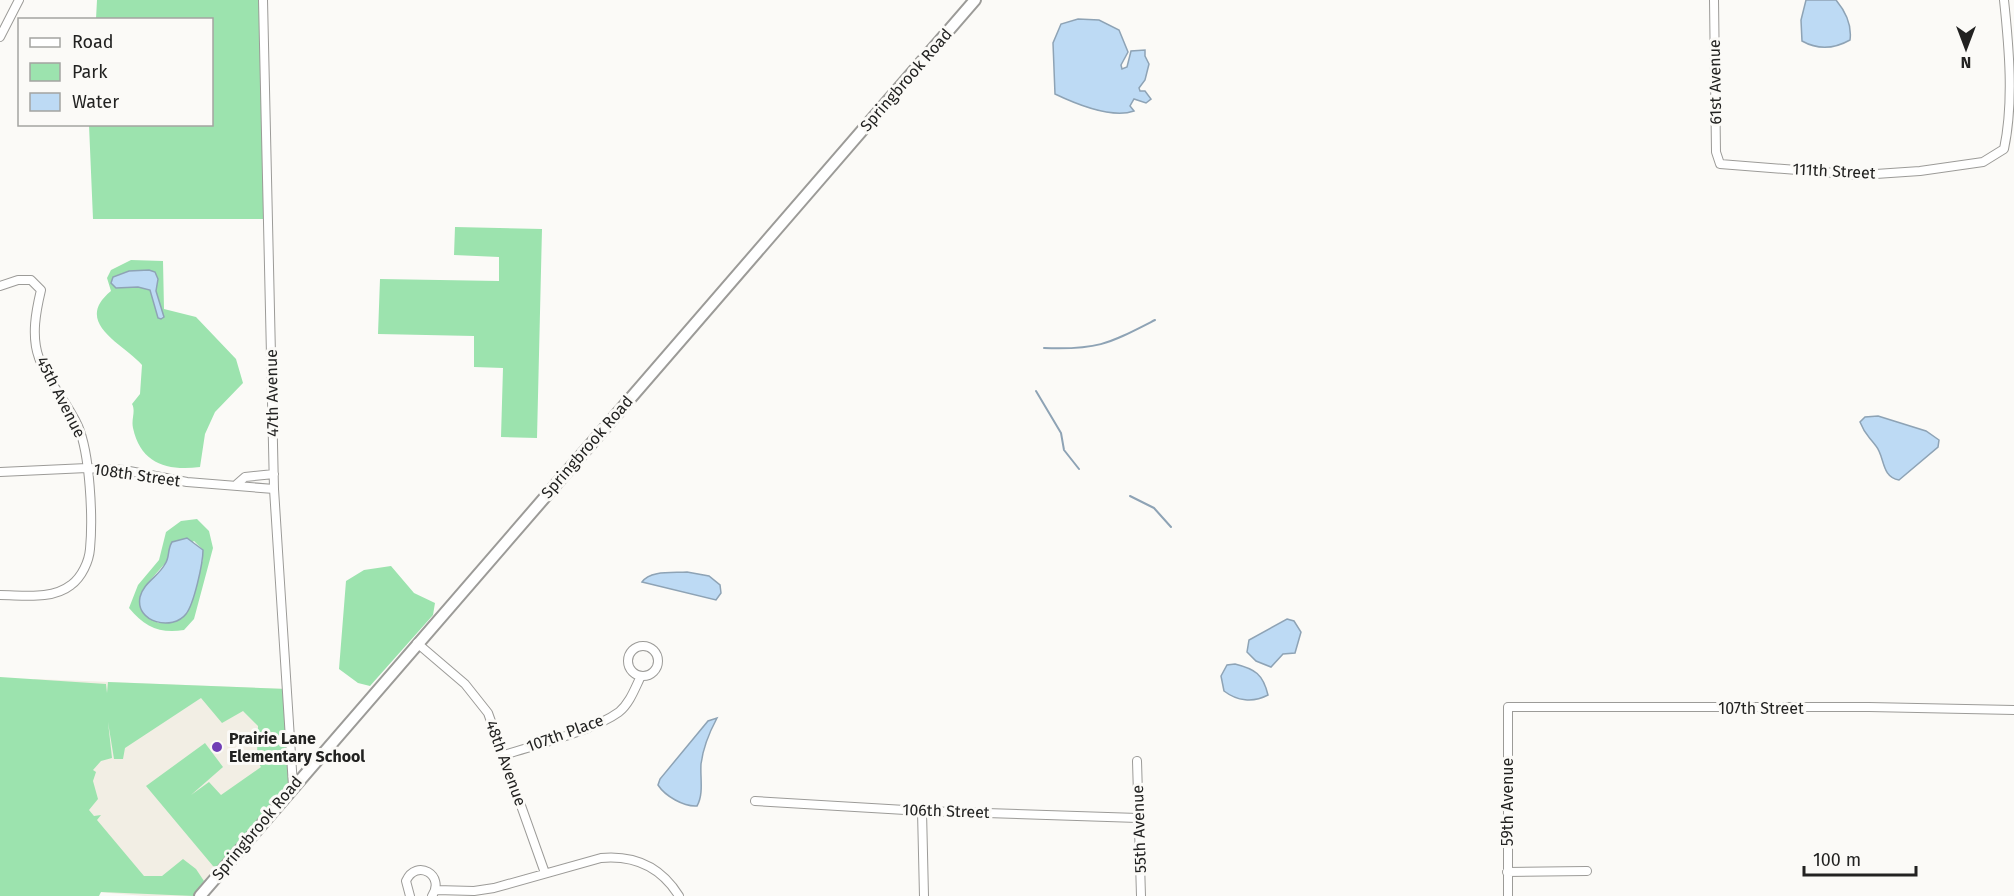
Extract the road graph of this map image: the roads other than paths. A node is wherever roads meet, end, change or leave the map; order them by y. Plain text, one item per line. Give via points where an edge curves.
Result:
1 (19, 0) edge
2 (263, 0) edge
3 (975, 0) edge
4 (1714, 0) edge
5 (2004, 0) edge
6 (0, 37) edge
7 (1720, 164) joint
8 (0, 286) edge
9 (88, 468) junction
10 (0, 472) edge
11 (274, 474) junction
12 (237, 484) junction
13 (274, 489) junction
14 (0, 595) edge
15 (417, 643) junction
16 (641, 676) junction
17 (1508, 707) joint
18 (2014, 710) edge
19 (504, 755) junction
20 (1137, 761) dead end
21 (293, 786) junction
22 (755, 801) dead end
23 (922, 811) junction
24 (1138, 818) junction
25 (1587, 871) dead end
26 (1507, 872) junction
27 (545, 873) junction
28 (434, 893) edge
29 (200, 896) edge
30 (410, 896) edge
31 (679, 896) edge
32 (924, 896) edge
33 (1141, 896) edge
34 (1508, 896) edge

1 - 6 street
2 - 11 street, 47th Avenue
3 - 15 street, Springbrook Road
4 - 7 street, 61st Avenue via 1716,152
5 - 7 street, 111th Street via 2012,80 2011,120 2004,148 1983,162 1861,175
8 - 9 street, 45th Avenue via 31,280 41,290 35,314 39,357 77,424
9 - 10 street, 108th Street
9 - 12 street, 108th Street via 124,470 187,482
9 - 14 street via 90,550 85,568 72,585 46,596
11 - 12 street, 108th Street via 245,477
11 - 13 street, 47th Avenue
12 - 13 street, 108th Street via 246,489
13 - 21 street, 47th Avenue
15 - 19 street, 48th Avenue via 465,684 488,713
15 - 21 street, Springbrook Road
16 - 16 street, 107th Place via 651,674 657,666 656,652 647,646 633,649 628,657 629,667
16 - 19 street, 107th Place via 619,712
17 - 18 street, 107th Street
17 - 26 street, 59th Avenue
19 - 27 street, 48th Avenue
20 - 24 street, 55th Avenue
21 - 29 street, Springbrook Road
22 - 23 street, 106th Street
23 - 24 street, 106th Street
23 - 32 street
24 - 33 street, 55th Avenue
25 - 26 street
26 - 34 street, 59th Avenue
27 - 28 street via 474,891
27 - 31 street via 615,856 653,867
28 - 30 street via 436,880 430,872 416,870 406,881

